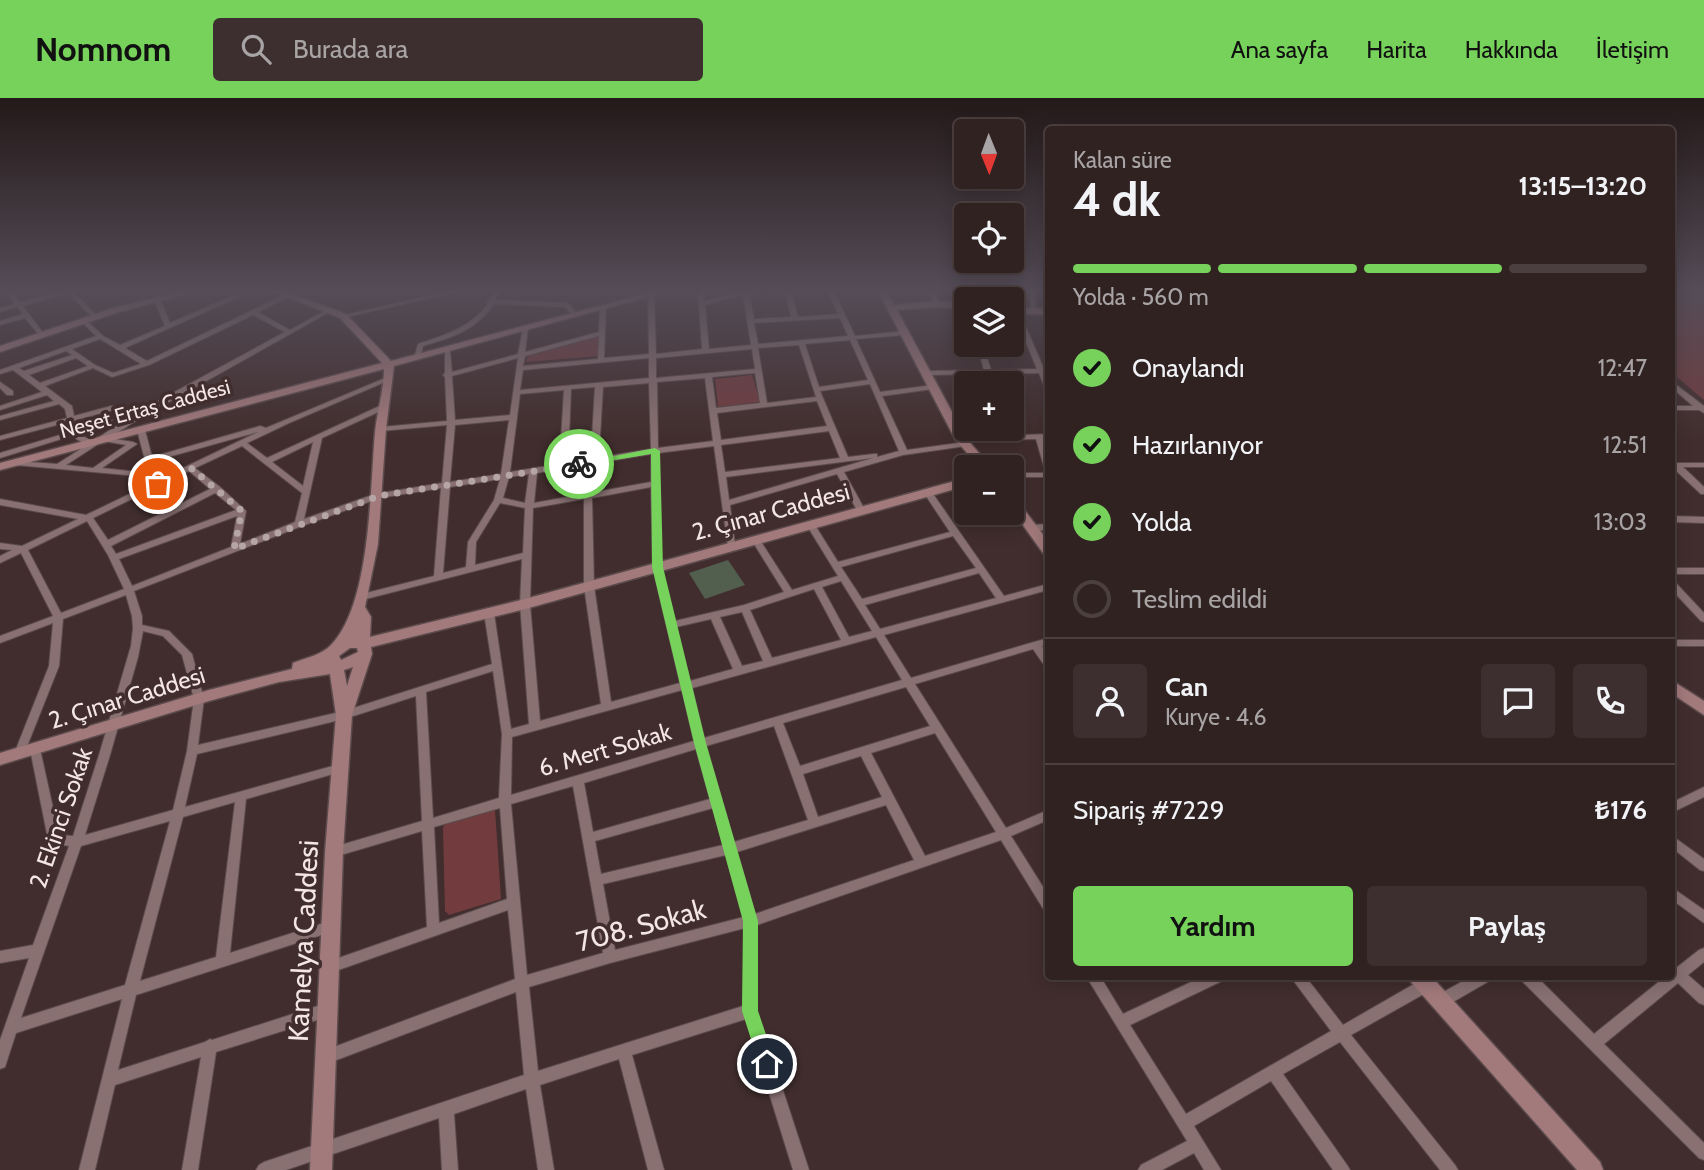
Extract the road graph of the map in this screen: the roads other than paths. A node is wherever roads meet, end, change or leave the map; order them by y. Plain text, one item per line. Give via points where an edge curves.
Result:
1 (22, 341) edge
2 (90, 341) edge
3 (108, 341) edge
4 (135, 341) edge
5 (194, 341) edge
6 (273, 341) edge
7 (366, 341) edge
8 (432, 341) edge
9 (480, 341) edge
10 (524, 341) edge
11 (575, 341) edge
12 (602, 341) edge
13 (653, 341) edge
14 (705, 341) edge
15 (754, 341) edge
16 (813, 341) edge
17 (853, 341) edge
18 (909, 341) edge
19 (1029, 341) edge
20 (801, 342) junction
21 (755, 347) junction
22 (120, 348) junction
23 (0, 349) edge
24 (67, 349) junction
25 (447, 350) junction
26 (706, 351) junction
27 (522, 355) junction
28 (76, 356) junction
29 (654, 356) junction
30 (417, 358) junction
31 (601, 360) junction
32 (147, 364) junction
33 (389, 365) junction
34 (93, 366) junction
35 (14, 367) junction
36 (520, 368) junction
37 (759, 371) junction
38 (1024, 371) edge
39 (1044, 371) edge
40 (0, 372) edge
41 (925, 373) junction
42 (954, 373) edge
43 (24, 374) junction
44 (447, 374) junction
45 (708, 376) junction
46 (390, 378) junction
47 (654, 381) junction
48 (872, 382) junction
49 (0, 384) edge
50 (39, 386) junction
51 (599, 386) junction
52 (1675, 386) edge
53 (933, 387) junction
54 (568, 388) junction
55 (816, 389) junction
56 (48, 392) junction
57 (517, 392) junction
58 (10, 393) dead end
59 (878, 394) junction
60 (820, 399) junction
61 (61, 401) junction
62 (764, 405) junction
63 (384, 406) junction
64 (0, 408) edge
65 (111, 408) dead end
66 (1675, 408) edge
67 (1702, 410) edge
68 (712, 411) junction
69 (514, 417) junction
70 (0, 418) edge
71 (69, 419) junction
72 (286, 421) junction
73 (109, 422) dead end
74 (451, 423) junction
75 (954, 424) edge
76 (832, 428) junction
77 (381, 429) junction
78 (141, 430) junction
79 (74, 435) junction
80 (596, 437) dead end
81 (1024, 437) edge
82 (1044, 437) edge
83 (0, 438) edge
84 (318, 438) junction
85 (104, 439) junction
86 (565, 439) dead end
87 (964, 441) joint
88 (717, 442) junction
89 (90, 443) junction
90 (243, 443) junction
91 (655, 451) junction
92 (904, 452) junction
93 (975, 455) edge
94 (0, 456) edge
95 (149, 460) junction
96 (845, 460) junction
97 (267, 461) junction
98 (15, 463) junction
99 (1675, 465) edge
100 (1704, 465) edge
101 (1675, 466) edge
102 (0, 467) edge
103 (58, 467) junction
104 (191, 468) junction
105 (155, 469) junction
106 (93, 471) junction
107 (533, 471) junction
108 (839, 471) junction
109 (180, 473) junction
110 (721, 475) junction
111 (1024, 475) edge
112 (1045, 475) edge
113 (505, 476) junction
114 (656, 484) junction
115 (954, 485) edge
116 (444, 486) junction
117 (217, 489) junction
118 (304, 491) junction
119 (1704, 492) edge
120 (928, 493) junction
121 (379, 496) junction
122 (588, 496) junction
123 (498, 500) junction
124 (0, 502) edge
125 (726, 503) junction
126 (529, 506) junction
127 (861, 510) junction
128 (242, 511) junction
129 (89, 518) junction
130 (1024, 518) edge
131 (1675, 519) edge
132 (1704, 520) edge
133 (299, 524) junction
134 (810, 524) junction
135 (1031, 527) junction
136 (1045, 527) edge
137 (956, 533) junction
138 (755, 539) junction
139 (107, 544) junction
140 (731, 545) junction
141 (0, 546) edge
142 (1045, 546) edge
143 (23, 549) junction
144 (234, 549) junction
145 (526, 555) junction
146 (114, 558) junction
147 (0, 560) edge
148 (836, 565) junction
149 (657, 567) junction
150 (470, 569) junction
151 (981, 570) junction
152 (1675, 571) edge
153 (1704, 572) edge
154 (438, 577) junction
155 (843, 577) junction
156 (816, 585) junction
157 (589, 586) junction
158 (1675, 587) edge
159 (1045, 588) edge
160 (129, 590) junction
161 (789, 593) junction
162 (1002, 600) junction
163 (361, 603) junction
164 (859, 603) junction
165 (525, 604) junction
166 (745, 608) junction
167 (489, 613) junction
168 (714, 615) junction
169 (58, 617) junction
170 (1704, 619) edge
171 (671, 625) junction
172 (138, 627) junction
173 (879, 634) junction
174 (0, 640) edge
175 (1045, 641) edge
176 (847, 642) junction
177 (1675, 643) edge
178 (1704, 643) edge
179 (1035, 644) junction
180 (362, 651) junction
181 (336, 657) junction
182 (1045, 658) edge
183 (769, 663) junction
184 (496, 666) junction
185 (738, 671) junction
186 (908, 680) junction
187 (685, 686) junction
188 (1675, 688) edge
189 (421, 689) junction
190 (199, 699) junction
191 (607, 707) junction
192 (1704, 709) edge
193 (344, 715) junction
194 (777, 720) junction
195 (113, 726) junction
196 (535, 727) junction
197 (938, 728) junction
198 (507, 734) junction
199 (700, 743) junction
200 (27, 751) junction
201 (192, 751) junction
202 (864, 751) junction
203 (0, 760) edge
204 (340, 768) junction
205 (796, 772) junction
206 (578, 780) junction
207 (1704, 792) edge
208 (241, 796) junction
209 (888, 800) junction
210 (505, 801) junction
211 (716, 802) junction
212 (1675, 806) edge
213 (178, 814) junction
214 (1045, 816) edge
215 (815, 822) junction
216 (429, 823) junction
217 (1004, 834) junction
218 (589, 838) junction
219 (78, 842) junction
220 (1675, 843) edge
221 (729, 849) junction
222 (334, 852) junction
223 (922, 863) junction
224 (1704, 866) edge
225 (597, 880) junction
226 (1675, 895) edge
227 (1045, 901) edge
228 (513, 902) junction
229 (1704, 917) edge
230 (751, 921) junction
231 (333, 926) junction
232 (433, 931) junction
233 (37, 950) junction
234 (1704, 954) edge
235 (0, 957) edge
236 (610, 957) junction
237 (222, 961) junction
238 (330, 967) junction
239 (1679, 976) junction
240 (1675, 979) edge
241 (1095, 980) edge
242 (1199, 980) edge
243 (1299, 980) edge
244 (1479, 980) edge
245 (1530, 980) edge
246 (1674, 980) edge
247 (1422, 981) edge
248 (522, 984) junction
249 (130, 992) junction
250 (1704, 998) edge
251 (1441, 1001) junction
252 (327, 1010) junction
253 (750, 1011) junction
254 (1121, 1022) junction
255 (10, 1028) junction
256 (1342, 1033) junction
257 (1594, 1044) junction
258 (210, 1046) junction
259 (624, 1051) junction
260 (326, 1057) junction
261 (0, 1062) edge
262 (1273, 1072) junction
263 (108, 1080) junction
264 (532, 1080) junction
265 (446, 1108) junction
266 (1184, 1123) junction
267 (1197, 1144) junction
268 (1704, 1153) edge
269 (321, 1161) edge
270 (87, 1170) edge
271 (190, 1170) edge
272 (264, 1170) edge
273 (450, 1170) edge
274 (546, 1170) edge
275 (656, 1170) edge
276 (801, 1170) edge
277 (1146, 1170) edge
278 (1213, 1170) edge
279 (1342, 1170) edge
280 (1450, 1170) edge
281 (1592, 1170) edge

1 - 23 main road
2 - 24 street
3 - 22 street
4 - 22 street
5 - 32 street
6 - 85 street
7 - 33 main road
8 - 30 street via 420,345
9 - 25 main road, Neşet Ertaş Caddesi
10 - 27 street
11 - 27 street
12 - 31 street
13 - 29 street
14 - 26 street
15 - 21 street
16 - 20 street
17 - 48 street
18 - 41 main road
19 - 39 street
20 - 21 street
20 - 55 street
21 - 26 street
21 - 37 street
22 - 32 street
24 - 28 street
24 - 35 street
25 - 30 main road, Neşet Ertaş Caddesi
25 - 44 street
26 - 29 street
27 - 36 street
27 - 44 street
28 - 34 street
28 - 43 street
29 - 31 street
29 - 47 street
30 - 33 main road, Neşet Ertaş Caddesi
31 - 36 street
32 - 34 street via 112,375
33 - 46 main road
33 - 78 main road, Neşet Ertaş Caddesi
34 - 50 street
35 - 40 street
35 - 43 street
36 - 57 street
37 - 45 street
37 - 62 street
38 - 39 street
41 - 42 street
41 - 53 main road
43 - 50 street
44 - 74 street
45 - 47 street
45 - 68 street
46 - 63 main road
46 - 72 street
47 - 51 street
47 - 91 street
48 - 55 street
48 - 59 street
49 - 58 street
50 - 56 street
51 - 54 street
51 - 80 street
52 - 67 street
53 - 59 street
53 - 75 main road
54 - 57 street
54 - 86 street
55 - 60 street
56 - 61 street
56 - 64 street
57 - 69 street
59 - 92 street
60 - 62 street
60 - 76 street
61 - 70 street
61 - 71 street via 69,408
62 - 68 street
63 - 77 main road
63 - 84 street
65 - 71 street
66 - 67 street
68 - 88 street
69 - 74 street
69 - 113 street
71 - 79 street
71 - 83 street
72 - 90 street
72 - 95 street
73 - 79 street
74 - 77 street
74 - 116 street
76 - 88 street
76 - 96 street
77 - 121 main road
78 - 85 main road, Neşet Ertaş Caddesi
78 - 95 street
79 - 89 street
79 - 94 street
81 - 82 street
84 - 97 street
84 - 118 street
85 - 89 main road, Neşet Ertaş Caddesi
85 - 103 street
85 - 106 street via 132,444
87 - 92 street
87 - 93 main road
88 - 91 street
88 - 110 street
89 - 98 main road, Neşet Ertaş Caddesi
90 - 97 street
90 - 104 street
91 - 107 street
91 - 114 street
92 - 96 street
92 - 108 street
95 - 105 street
96 - 110 street
97 - 118 street
98 - 102 main road, Neşet Ertaş Caddesi
98 - 103 street
99 - 100 street
101 - 119 street
103 - 106 street
104 - 109 street
104 - 117 street
105 - 106 street via 138,474
105 - 109 street
107 - 113 street
107 - 126 street
108 - 125 street
108 - 127 street
109 - 129 street
110 - 125 street
111 - 112 street
113 - 116 street
113 - 123 street
114 - 122 street
114 - 149 street
115 - 120 main road, 2. Çınar Caddesi
116 - 121 street
116 - 154 street
117 - 128 street
117 - 139 street
118 - 133 street
120 - 127 main road, 2. Çınar Caddesi
120 - 137 street
121 - 133 street
121 - 163 main road
122 - 126 street
122 - 157 street
123 - 126 street
123 - 150 street via 472,542
124 - 129 street
125 - 140 street
126 - 145 street
127 - 134 main road, 2. Çınar Caddesi
128 - 144 street
128 - 146 street
129 - 139 street, 2. Ekinci Sokak
129 - 143 street
130 - 135 main road
131 - 132 street
133 - 144 street
134 - 138 main road, 2. Çınar Caddesi
134 - 148 street
135 - 136 street
135 - 142 main road
137 - 148 street
137 - 151 street
138 - 140 main road, 2. Çınar Caddesi
138 - 161 street
139 - 146 street, 2. Ekinci Sokak
140 - 149 main road, 2. Çınar Caddesi
141 - 143 street
143 - 147 street
143 - 169 street
144 - 160 street
145 - 150 street
145 - 165 street
146 - 160 street, 2. Ekinci Sokak
148 - 155 street
149 - 157 main road, 2. Çınar Caddesi
149 - 171 street
150 - 154 street
151 - 162 street
151 - 164 street
152 - 153 street
154 - 163 street
155 - 156 street
155 - 164 street
156 - 161 street
156 - 176 street
157 - 165 main road, 2. Çınar Caddesi
157 - 191 street
158 - 170 street
159 - 162 street
160 - 169 street
160 - 172 street, 2. Ekinci Sokak
161 - 166 street
162 - 173 street
163 - 180 main road
163 - 181 main road
164 - 173 street
165 - 167 main road, 2. Çınar Caddesi
165 - 196 street
166 - 168 street
166 - 183 street
167 - 180 main road, 2. Çınar Caddesi
167 - 184 street
168 - 171 street
168 - 185 street
169 - 174 street
169 - 200 street via 54,666
171 - 187 street
172 - 190 street via 166,632 187,654
172 - 195 street, 2. Ekinci Sokak
173 - 176 street
173 - 186 street
175 - 179 street, 6. Mert Sokak
176 - 183 street
177 - 178 street
179 - 182 street
179 - 186 street, 6. Mert Sokak
180 - 181 main road via 352,642
180 - 181 main road via 347,666
180 - 193 main road
181 - 190 main road, 2. Çınar Caddesi
181 - 193 main road
183 - 185 street
184 - 189 street
184 - 198 street
185 - 187 street
186 - 194 street, 6. Mert Sokak
186 - 197 street
187 - 191 street
187 - 199 street
188 - 192 main road
189 - 193 street
189 - 216 street
190 - 195 main road, 2. Çınar Caddesi
190 - 201 street
191 - 196 street
193 - 201 street
193 - 204 main road, Kamelya Caddesi
194 - 199 street, 6. Mert Sokak
194 - 205 street
195 - 200 main road, 2. Çınar Caddesi
195 - 219 street, 2. Ekinci Sokak
196 - 198 street
197 - 202 street
197 - 217 street
198 - 210 street
199 - 206 street, 6. Mert Sokak
199 - 211 street
200 - 203 main road, 2. Çınar Caddesi
200 - 219 street via 54,839
201 - 213 street
202 - 205 street
202 - 209 street
204 - 208 street
204 - 222 main road, Kamelya Caddesi
205 - 215 street
206 - 210 street, 6. Mert Sokak
206 - 218 street
207 - 212 street
208 - 213 street
208 - 237 street
209 - 215 street
209 - 223 street
210 - 216 street, 6. Mert Sokak
210 - 228 street
211 - 218 street
211 - 221 street
213 - 219 street
213 - 249 street
214 - 217 street, 708. Sokak
215 - 221 street
216 - 222 street, 6. Mert Sokak
216 - 232 street
217 - 223 street, 708. Sokak
217 - 227 street
218 - 225 street
219 - 233 street, 2. Ekinci Sokak
220 - 224 street
221 - 225 street
221 - 230 street
222 - 231 main road, Kamelya Caddesi
223 - 230 street, 708. Sokak
225 - 236 street
226 - 229 street
228 - 232 street
228 - 248 street
230 - 236 street, 708. Sokak
230 - 253 street
231 - 237 street
231 - 238 main road, Kamelya Caddesi
232 - 238 street
233 - 235 street
233 - 255 street, 2. Ekinci Sokak
234 - 239 street
236 - 248 street, 708. Sokak
237 - 249 street
238 - 252 main road, Kamelya Caddesi
239 - 240 street
239 - 250 street
241 - 254 street
242 - 254 street
243 - 256 street
244 - 251 street
245 - 257 street
246 - 257 street
247 - 251 main road
247 - 256 street
248 - 260 street, 708. Sokak
248 - 264 street
249 - 255 street
249 - 263 street
251 - 281 main road
252 - 258 street
252 - 260 main road, Kamelya Caddesi
253 - 259 street
253 - 276 street
254 - 266 street
255 - 261 street, 2. Ekinci Sokak
256 - 262 street
256 - 280 street
257 - 268 street
258 - 263 street
258 - 271 street
259 - 264 street
259 - 275 street
260 - 269 main road, Kamelya Caddesi
262 - 266 street
262 - 279 street
263 - 270 street
264 - 265 street
264 - 274 street
265 - 269 street
265 - 273 street
266 - 267 street
267 - 277 street
267 - 278 street
269 - 272 street

